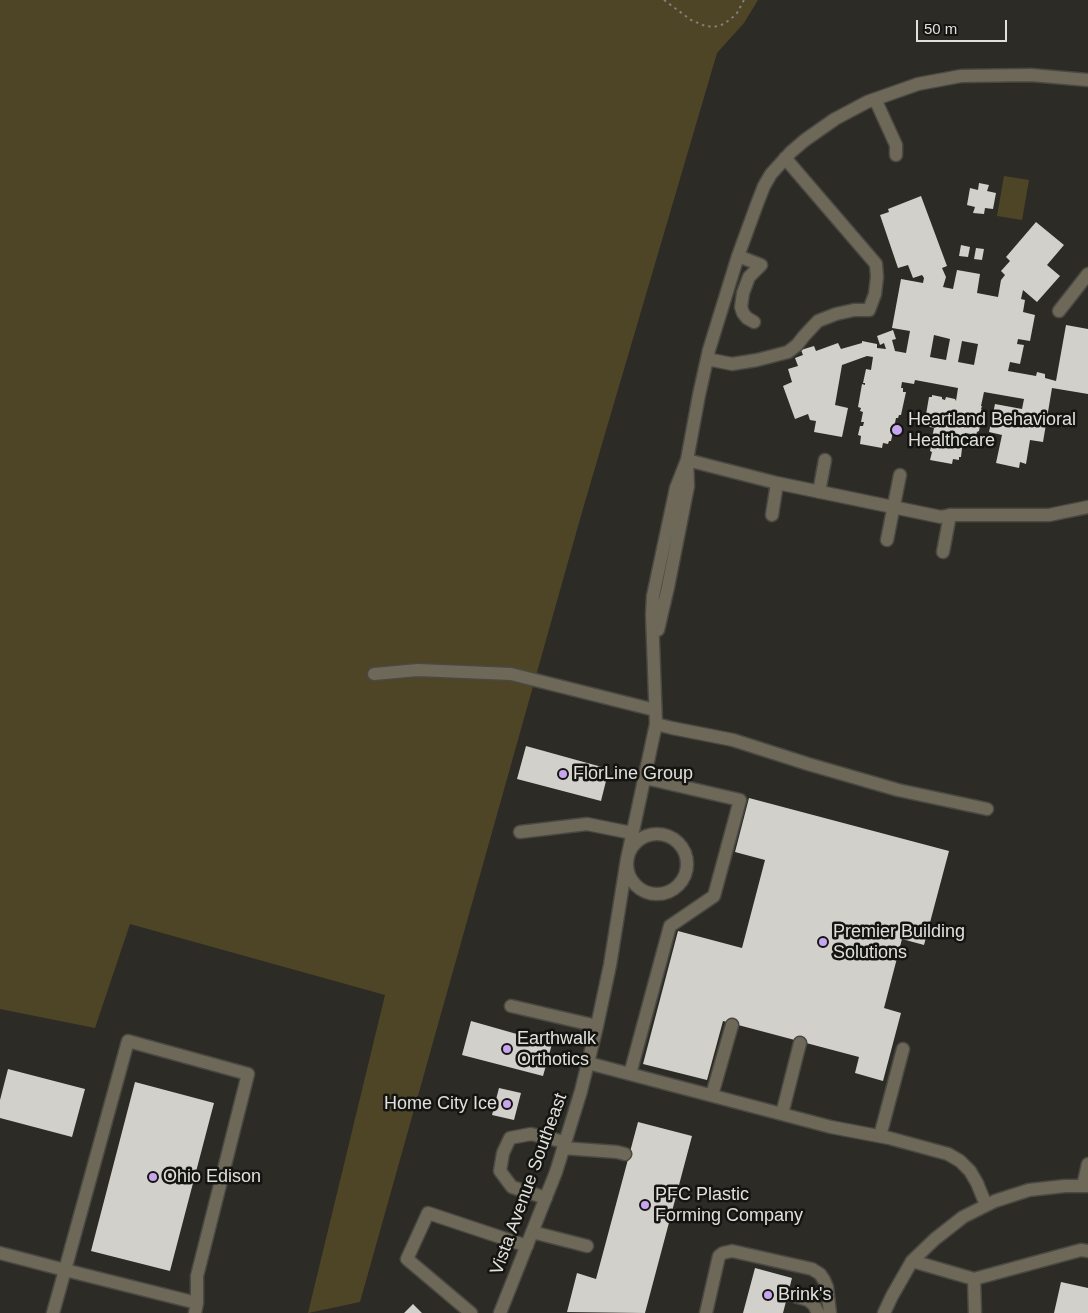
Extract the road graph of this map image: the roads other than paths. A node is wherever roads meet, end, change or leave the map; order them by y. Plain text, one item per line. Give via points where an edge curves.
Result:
1 (1088, 80) edge
2 (875, 99) junction
3 (896, 155) dead end
4 (785, 158) junction
5 (738, 256) junction
6 (1088, 274) edge
7 (1058, 311) dead end
8 (754, 322) dead end
9 (707, 359) junction
10 (687, 460) junction
11 (825, 460) dead end
12 (900, 475) dead end
13 (778, 483) junction
14 (819, 492) junction
15 (894, 507) junction
16 (1088, 507) edge
17 (772, 515) dead end
18 (950, 516) junction
19 (887, 540) dead end
20 (943, 552) dead end
21 (374, 674) dead end
22 (655, 710) junction
23 (656, 724) junction
24 (645, 778) junction
25 (987, 809) dead end
26 (520, 832) dead end
27 (632, 833) junction
28 (627, 859) junction
29 (511, 1006) dead end
30 (732, 1025) dead end
31 (597, 1026) junction
32 (800, 1043) dead end
33 (902, 1049) dead end
34 (588, 1063) junction
35 (630, 1074) junction
36 (712, 1095) junction
37 (782, 1114) junction
38 (880, 1136) junction
39 (564, 1145) junction
40 (625, 1154) dead end
41 (1088, 1164) edge
42 (1085, 1186) edge
43 (546, 1198) junction
44 (986, 1205) junction
45 (532, 1232) junction
46 (527, 1246) junction
47 (587, 1246) dead end
48 (1088, 1251) edge
49 (0, 1253) edge
50 (912, 1262) junction
51 (65, 1270) junction
52 (974, 1279) junction
53 (788, 1294) dead end
54 (196, 1308) edge
55 (53, 1313) edge
56 (471, 1313) edge
57 (500, 1313) edge
58 (706, 1313) edge
59 (818, 1313) edge
60 (830, 1313) edge
61 (884, 1313) edge
62 (975, 1313) edge

1 - 2 street, Vista Avenue Southeast via 1031,75 962,76 918,84
2 - 3 street via 896,145
2 - 4 street, Vista Avenue Southeast via 835,119
4 - 5 street, Vista Avenue Southeast via 764,186
4 - 9 street via 876,264 875,294 870,310 854,310 818,321 788,352 732,364
5 - 8 street via 761,265 749,277 740,307 746,318
5 - 9 street, Vista Avenue Southeast
6 - 7 street
9 - 10 street, Vista Avenue Southeast
10 - 13 street
10 - 22 street, Vista Avenue Southeast via 688,486 654,644
11 - 14 street
12 - 15 street
13 - 14 street
13 - 17 street
14 - 15 street
15 - 18 street
15 - 19 street
16 - 18 street via 1049,515
18 - 20 street
21 - 22 street via 418,670 511,674
22 - 23 street, Vista Avenue Southeast
23 - 24 street, Vista Avenue Southeast
23 - 25 street via 733,740 898,790
24 - 27 street, Vista Avenue Southeast
24 - 35 street via 740,800 714,896 670,926
26 - 27 street via 588,824
27 - 28 street, Vista Avenue Southeast
28 - 28 street, Vista Avenue Southeast via 630,878 644,892 653,895 672,891 680,885 687,867 682,847 661,834 637,841
28 - 31 street, Vista Avenue Southeast
29 - 31 street
30 - 36 street
31 - 34 street, Vista Avenue Southeast
32 - 37 street
33 - 38 street
34 - 35 street
34 - 39 street, Vista Avenue Southeast
35 - 36 street
36 - 37 street
37 - 38 street
38 - 44 street via 954,1157 974,1177
39 - 40 street
39 - 43 street, Vista Avenue Southeast
39 - 43 street via 531,1134 510,1138 504,1153 500,1171 512,1187
41 - 42 street
42 - 44 street via 1029,1190
43 - 45 street, Vista Avenue Southeast
44 - 50 street via 963,1217
45 - 46 street, Vista Avenue Southeast
45 - 47 street
46 - 56 street via 428,1213 407,1259
46 - 57 street, Vista Avenue Southeast
48 - 52 street via 1080,1250
49 - 51 street
50 - 52 street
50 - 61 street
51 - 54 street
51 - 54 street via 128,1041 248,1074 198,1276
51 - 55 street
52 - 62 street
53 - 59 street via 808,1300
58 - 60 street via 717,1261 723,1253 732,1251 812,1269 820,1274 827,1287

